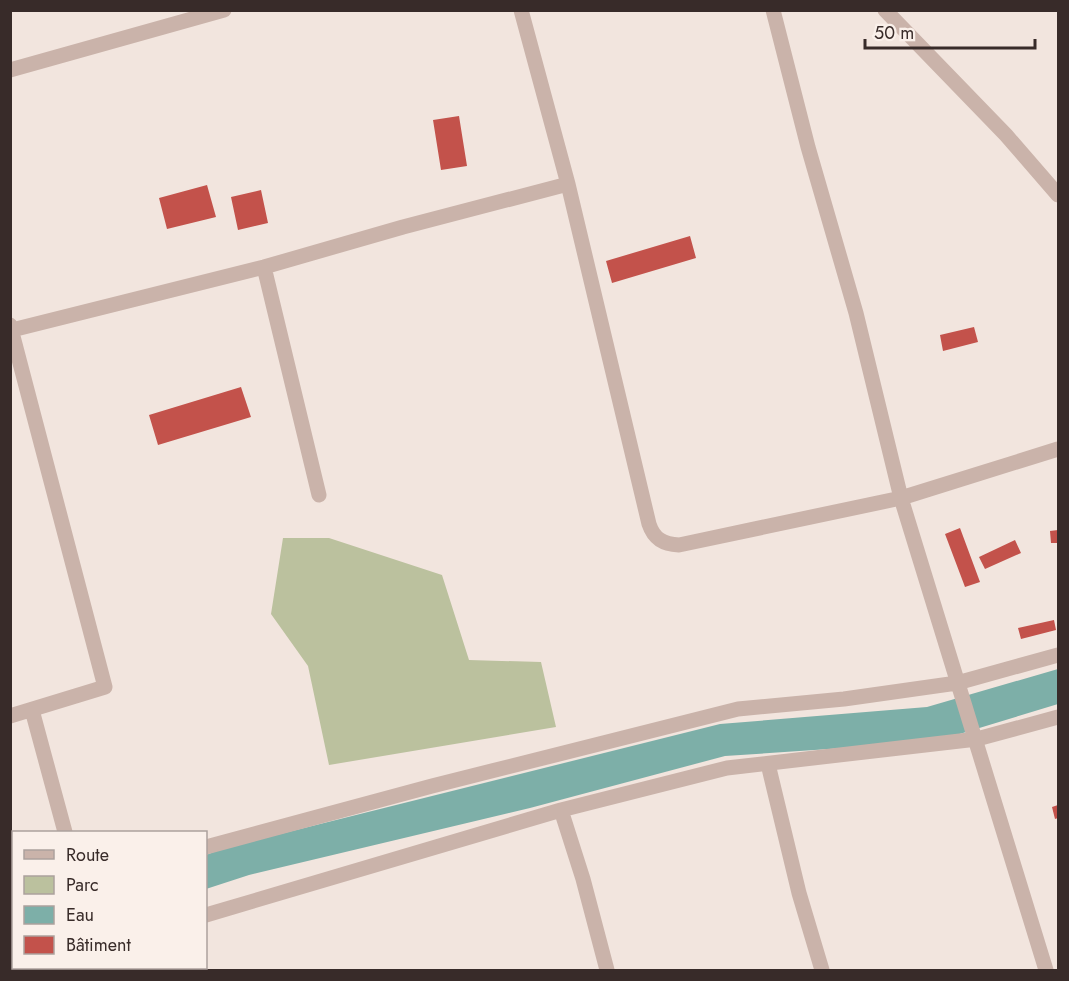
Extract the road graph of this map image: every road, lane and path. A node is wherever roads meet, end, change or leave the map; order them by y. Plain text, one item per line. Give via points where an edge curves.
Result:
1 (521, 10) edge
2 (773, 10) edge
3 (885, 10) edge
4 (216, 12) edge
5 (10, 70) edge
6 (568, 184) junction
7 (1059, 195) edge
8 (264, 267) junction
9 (11, 327) edge
10 (1059, 449) edge
11 (319, 495) dead end
12 (902, 498) junction
13 (1059, 655) edge
14 (957, 683) junction
15 (32, 710) junction
16 (10, 716) edge
17 (1059, 717) edge
18 (977, 739) junction
19 (768, 764) junction
20 (561, 810) junction
21 (65, 831) edge
22 (207, 847) edge
23 (207, 915) edge
24 (607, 970) edge
25 (822, 970) edge
26 (1046, 970) edge

1 - 6 street
2 - 12 street
3 - 7 street
4 - 5 street
6 - 8 street
6 - 12 street via 649,524 657,539 679,545
8 - 9 street
8 - 11 street
9 - 15 street via 105,687
10 - 12 street
12 - 14 street
13 - 14 street
14 - 18 street
14 - 22 street via 738,709
15 - 16 street
15 - 21 street
17 - 18 street
18 - 19 street
18 - 26 street
19 - 20 street via 727,768
19 - 25 street
20 - 23 street
20 - 24 street via 584,879

